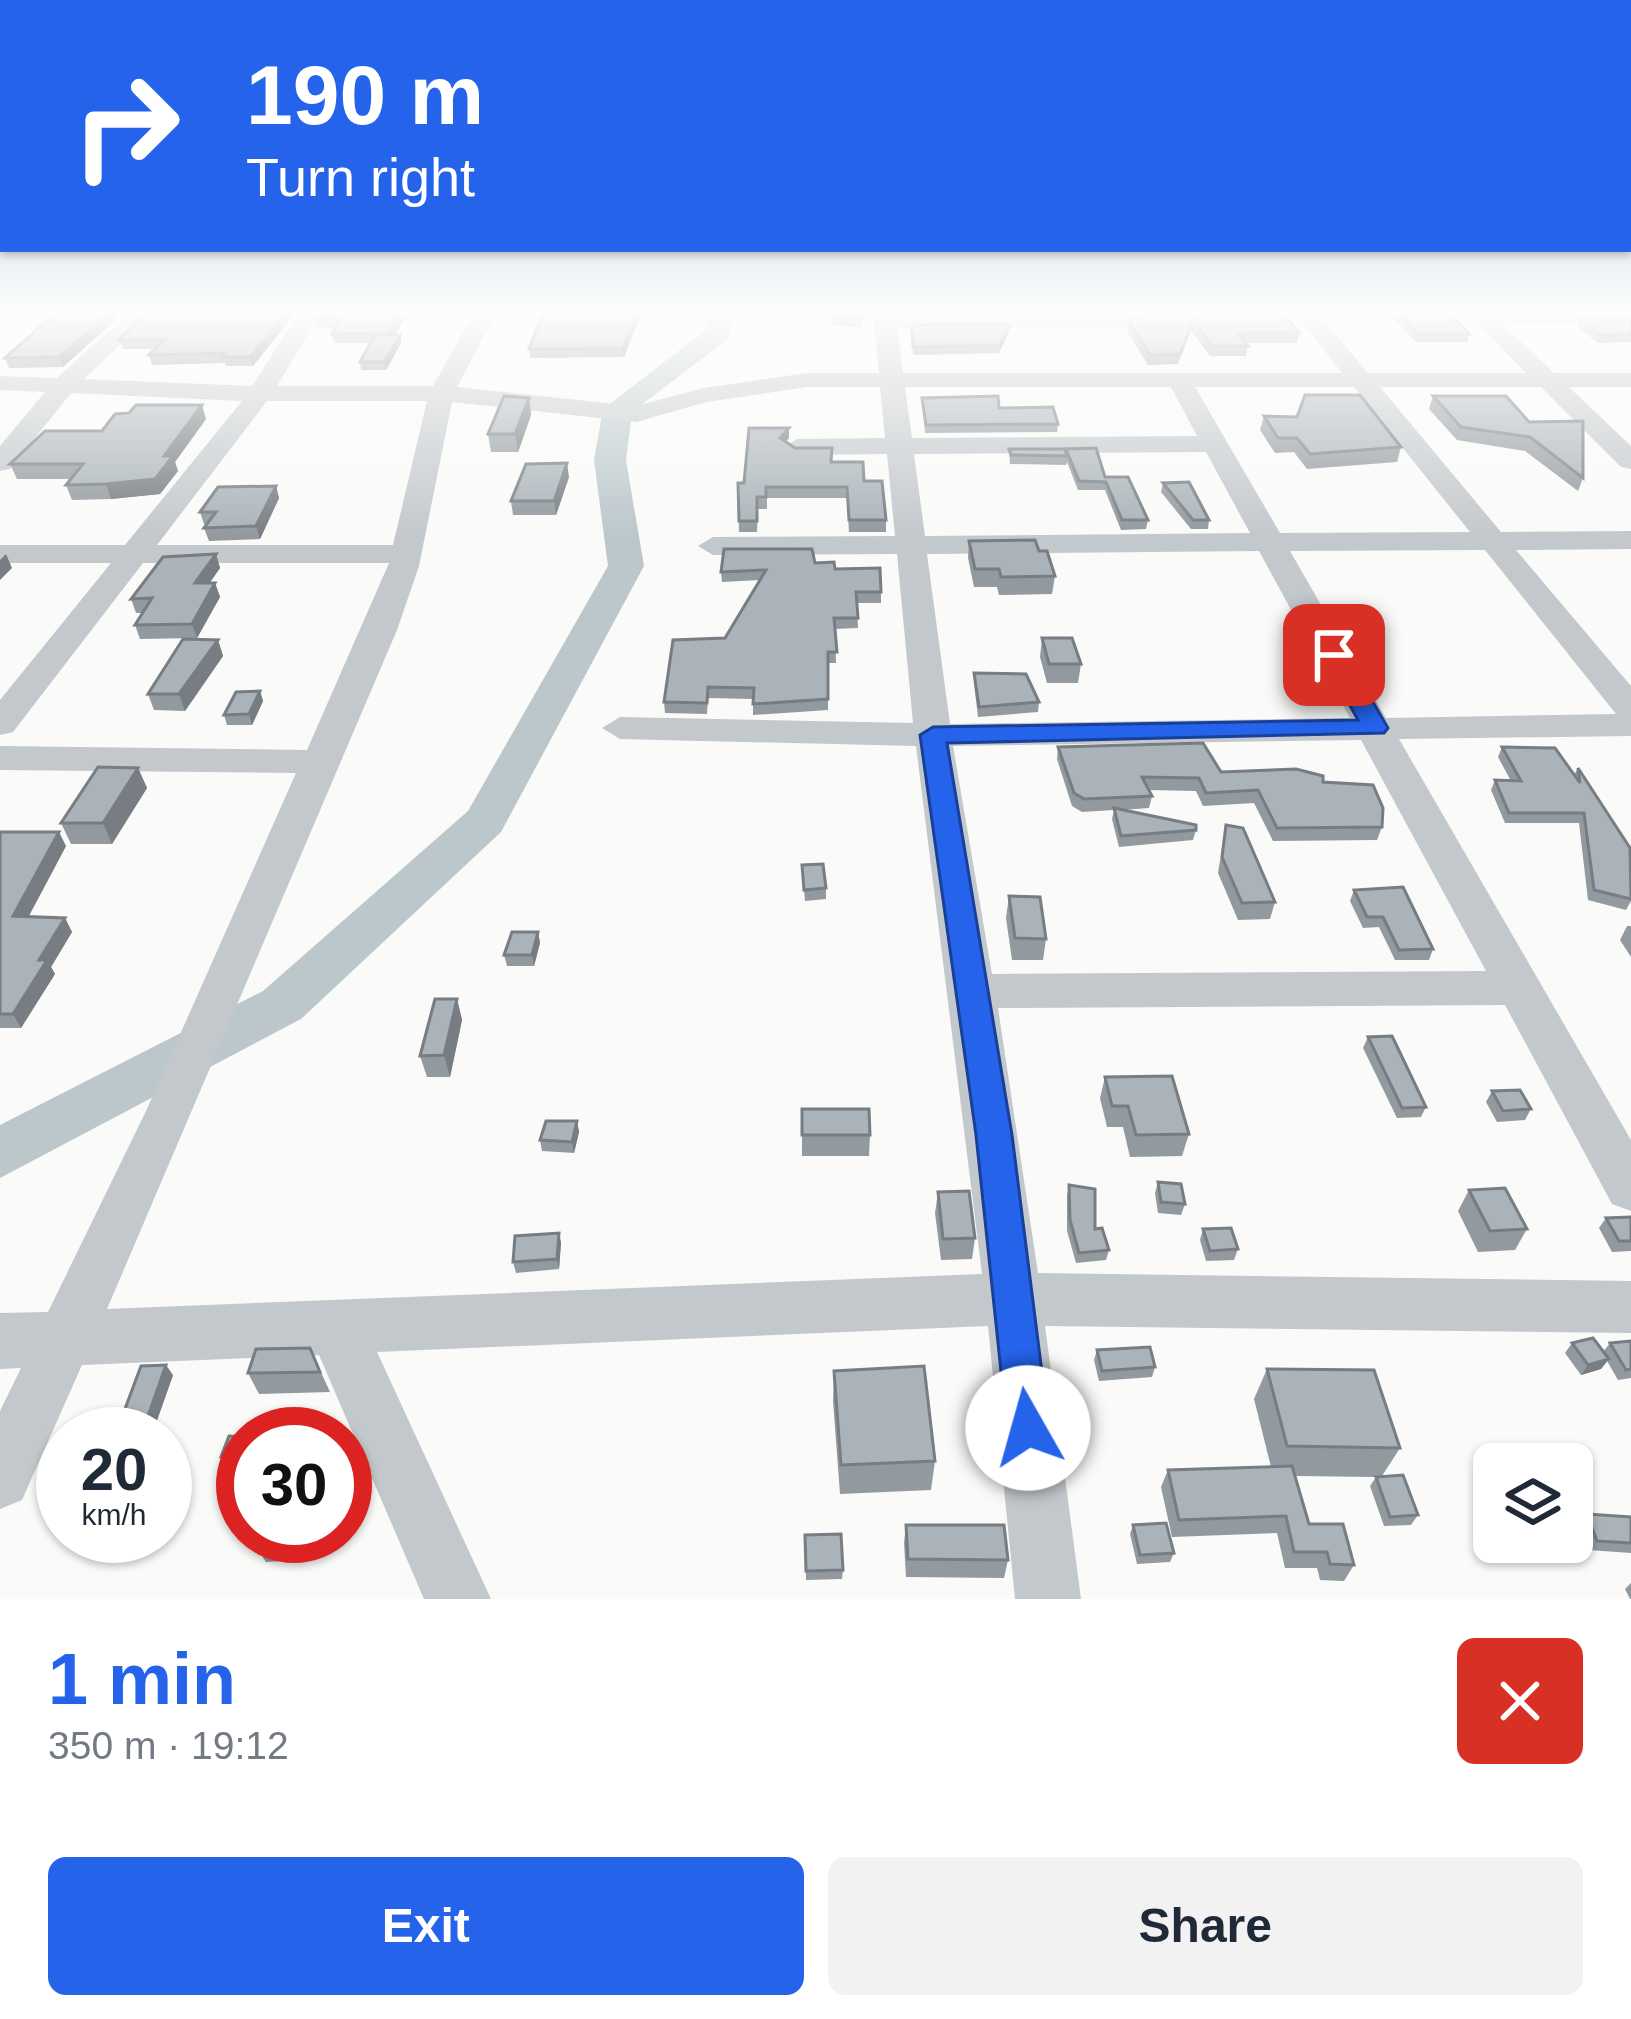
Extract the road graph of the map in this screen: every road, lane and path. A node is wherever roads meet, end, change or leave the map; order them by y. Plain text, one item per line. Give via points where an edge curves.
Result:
1 (62, 388) edge
2 (157, 388) edge
3 (264, 388) edge
4 (444, 388) edge
5 (749, 388) edge
6 (895, 388) edge
7 (1183, 388) edge
8 (1365, 388) edge
9 (1557, 388) edge
10 (441, 393) junction
11 (260, 394) junction
12 (1620, 440) edge
13 (1215, 444) junction
14 (797, 447) edge
15 (900, 448) junction
16 (1631, 460) edge
17 (0, 464) edge
18 (1631, 540) edge
19 (1496, 542) junction
20 (713, 546) dead end
21 (909, 546) junction
22 (1273, 546) junction
23 (132, 551) junction
24 (0, 554) edge
25 (406, 554) junction
26 (1631, 709) edge
27 (0, 724) edge
28 (1631, 725) edge
29 (620, 728) dead end
30 (1375, 728) junction
31 (933, 735) junction
32 (0, 758) edge
33 (323, 762) junction
34 (1521, 988) junction
35 (972, 991) junction
36 (1631, 1188) edge
37 (1012, 1300) junction
38 (1631, 1307) edge
39 (336, 1328) junction
40 (0, 1341) edge
41 (64, 1341) junction
42 (0, 1478) edge
43 (458, 1599) edge
44 (1048, 1599) edge

1 - 17 street
2 - 11 street
3 - 11 street
4 - 10 street
5 - 10 street via 636,414
6 - 15 street
7 - 13 street
8 - 19 street
9 - 12 street
10 - 11 street
10 - 25 street
11 - 23 street
12 - 16 street
13 - 15 street
13 - 22 street
14 - 15 street
15 - 21 street
18 - 19 street
19 - 22 street
19 - 26 street
20 - 21 street
21 - 22 street
21 - 31 street
22 - 30 street
23 - 24 street
23 - 25 street
23 - 27 street
25 - 33 street
28 - 30 street
29 - 31 street
30 - 31 street
30 - 34 street
31 - 35 street
32 - 33 street
33 - 41 street
34 - 35 street
34 - 36 street
35 - 37 street
37 - 38 street
37 - 39 street
37 - 44 street
39 - 41 street
39 - 43 street
40 - 41 street
41 - 42 street

